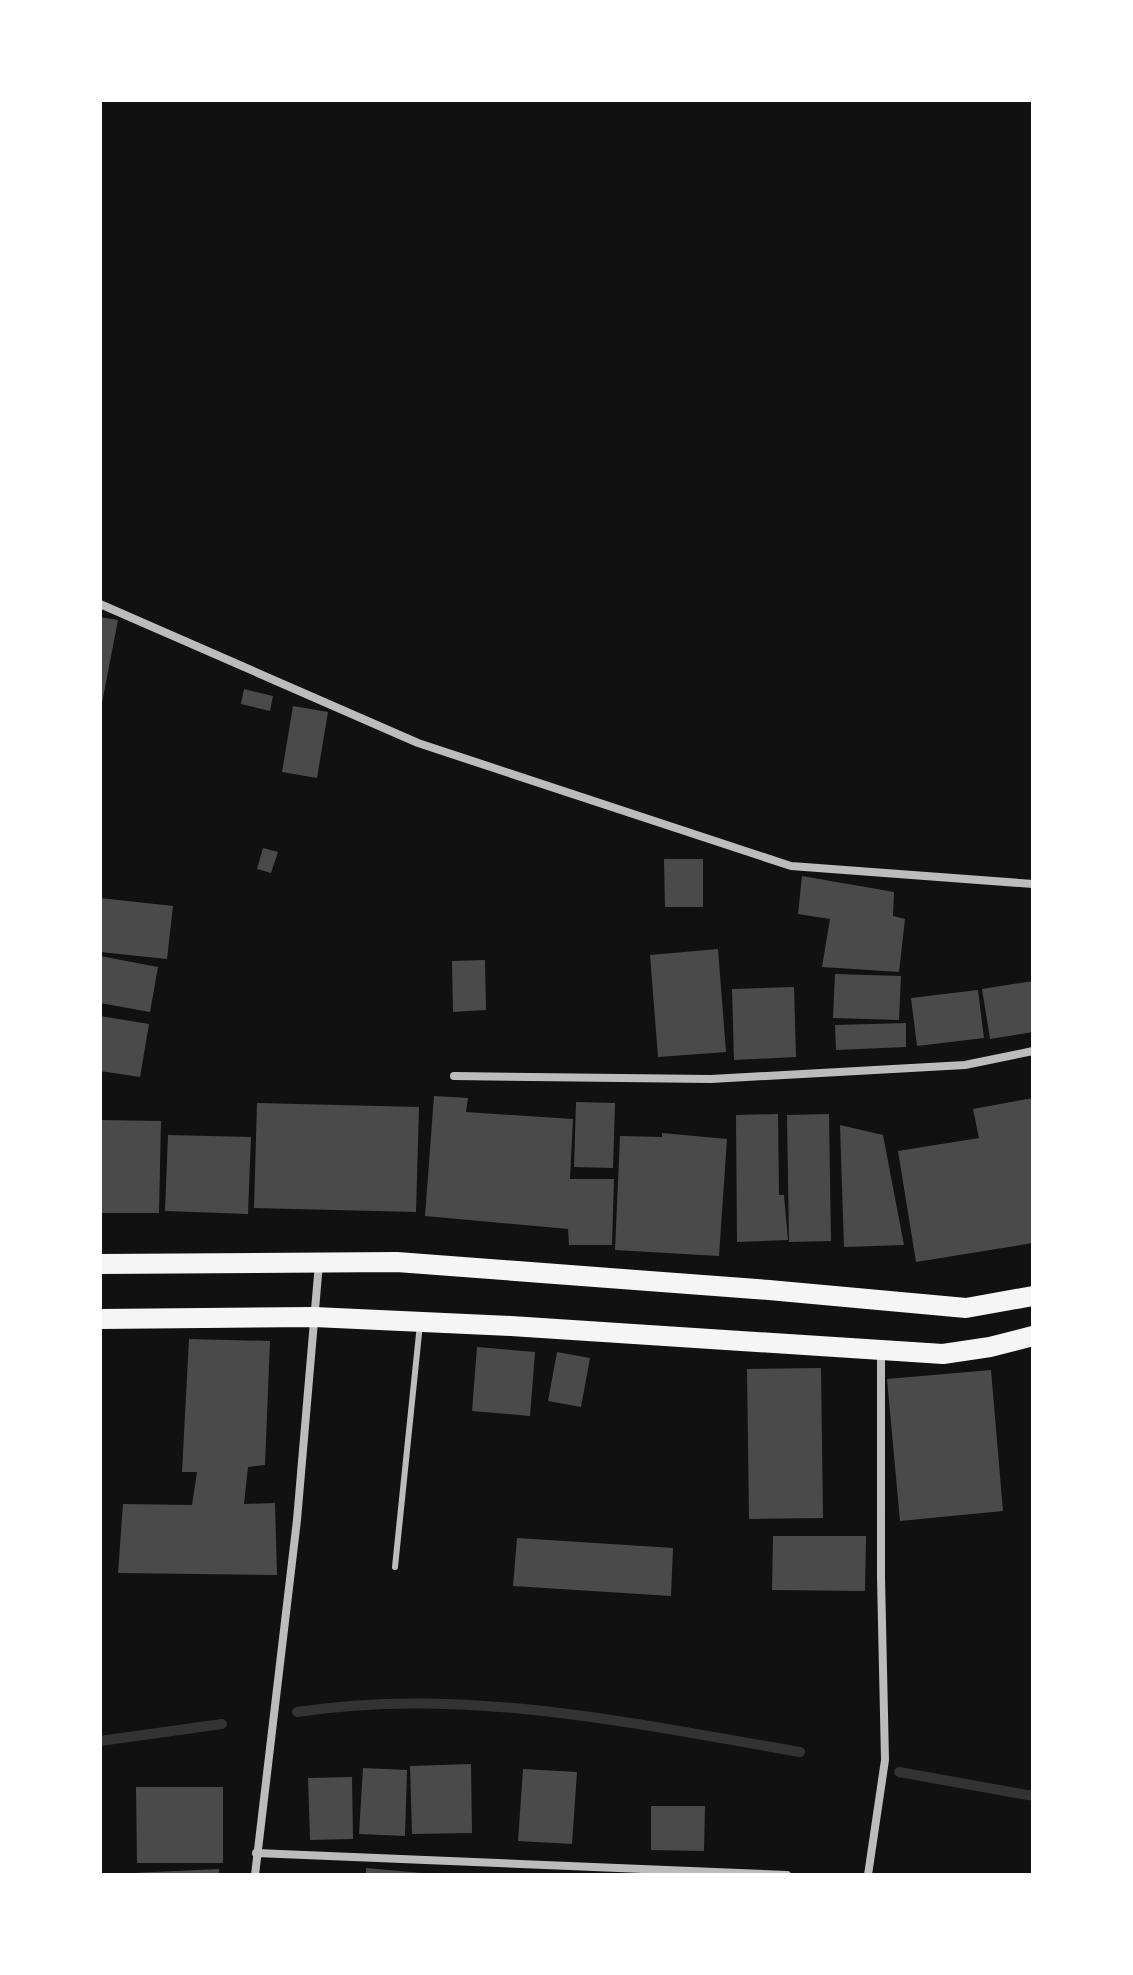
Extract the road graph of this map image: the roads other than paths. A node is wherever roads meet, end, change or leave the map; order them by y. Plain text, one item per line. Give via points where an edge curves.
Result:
1 (100, 604) edge
2 (1033, 884) edge
3 (1033, 1051) edge
4 (454, 1076) dead end
5 (319, 1262) junction
6 (100, 1264) edge
7 (1033, 1296) edge
8 (314, 1317) junction
9 (100, 1319) edge
10 (420, 1322) junction
11 (1033, 1336) edge
12 (881, 1350) junction
13 (395, 1567) dead end
14 (256, 1853) junction
15 (515, 1870) edge
16 (255, 1875) edge
17 (787, 1875) edge
18 (868, 1875) edge

1 - 2 street via 418,743 791,866
3 - 4 street via 965,1065 711,1079
5 - 6 main road
5 - 7 main road via 397,1262 966,1308
5 - 8 street
8 - 9 main road
8 - 10 main road
8 - 14 street via 297,1520
10 - 12 main road
10 - 13 lane
11 - 12 main road via 943,1354
12 - 18 street via 885,1760
14 - 15 street via 486,1861
14 - 16 street
15 - 17 street

